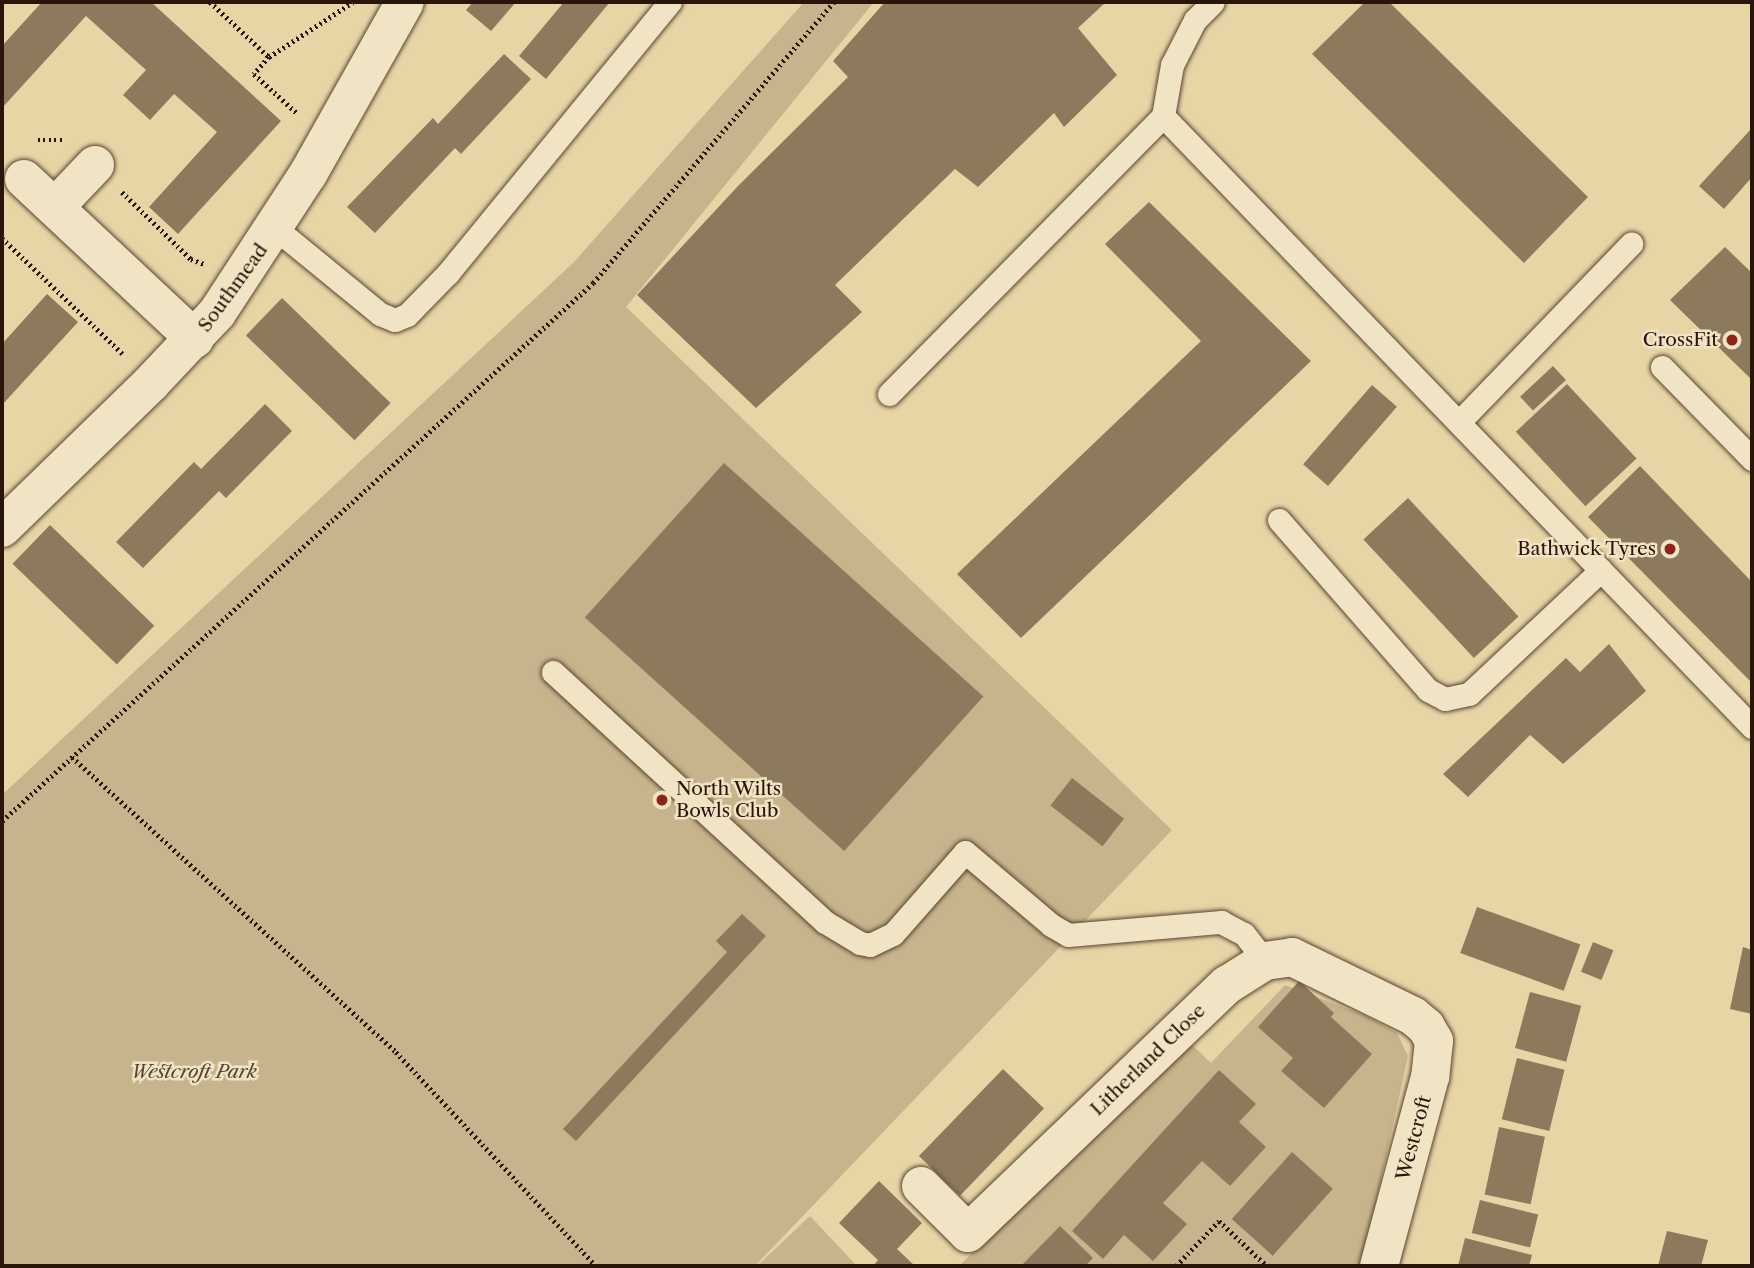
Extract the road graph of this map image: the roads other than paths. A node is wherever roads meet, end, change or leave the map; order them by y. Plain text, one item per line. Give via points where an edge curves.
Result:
1 (405, 2) edge
2 (670, 2) edge
3 (1213, 2) edge
4 (1163, 116) junction
5 (95, 165) road end
6 (24, 179) dead end
7 (55, 207) junction
8 (275, 228) junction
9 (1630, 244) dead end
10 (195, 339) junction
11 (1662, 367) dead end
12 (889, 394) dead end
13 (1459, 422) junction
14 (1752, 459) edge
15 (1279, 520) dead end
16 (2, 528) edge
17 (1601, 570) junction
18 (552, 672) dead end
19 (1752, 727) edge
20 (1265, 961) junction
21 (1413, 1016) joint
22 (921, 1186) dead end
23 (1379, 1266) edge

1 - 8 street, Southmead
2 - 8 lane via 447,273 407,315 395,320 380,313
3 - 4 lane via 1195,20 1172,65
4 - 12 lane
4 - 13 lane
5 - 7 street
6 - 7 street
7 - 10 street
8 - 10 street, Southmead via 237,287
9 - 13 lane
10 - 16 street, Southmead
11 - 14 lane
13 - 17 lane
15 - 17 lane via 1428,690 1446,699 1469,694
17 - 19 lane
18 - 20 lane via 825,922 860,943 870,945 893,934 965,852 1068,935 1221,922 1244,934
20 - 21 street, Litherland Close via 1297,958
20 - 22 street, Litherland Close via 1227,985 968,1233
21 - 23 street, Westcroft via 1434,1041 1433,1064

